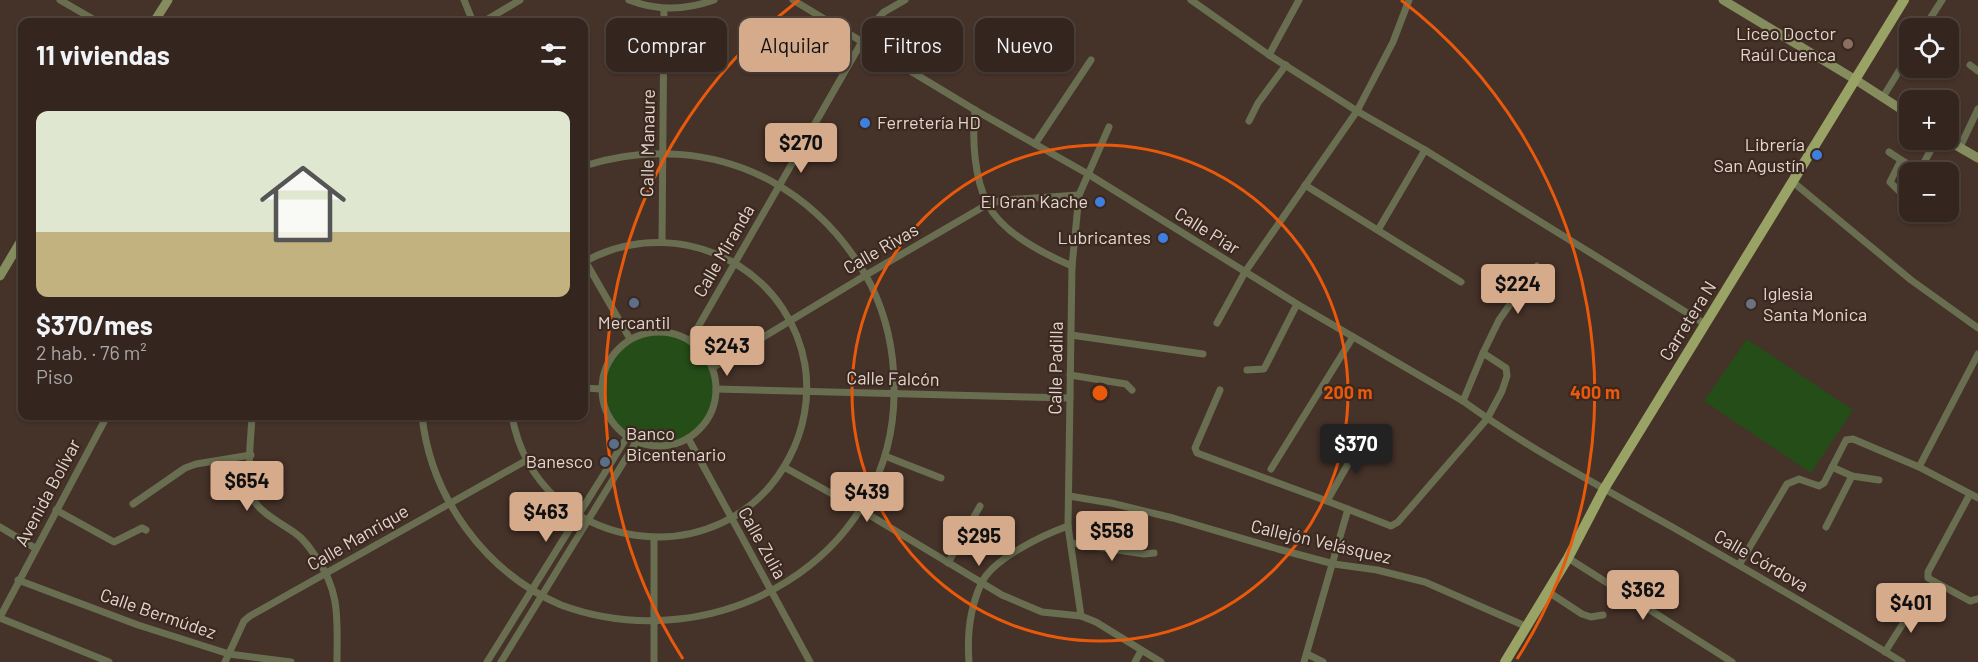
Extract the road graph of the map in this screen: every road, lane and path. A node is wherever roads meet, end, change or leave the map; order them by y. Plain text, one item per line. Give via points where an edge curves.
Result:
1 (60, 0) edge
2 (168, 0) edge
3 (464, 0) edge
4 (520, 0) edge
5 (629, 0) edge
6 (714, 0) edge
7 (793, 0) edge
8 (905, 0) edge
9 (1191, 0) edge
10 (1299, 0) edge
11 (1409, 0) edge
12 (1723, 0) edge
13 (1904, 0) edge
14 (1942, 0) edge
15 (664, 9) junction
16 (91, 18) edge
17 (157, 18) edge
18 (471, 18) edge
19 (490, 18) edge
20 (878, 18) edge
21 (1930, 18) edge
22 (862, 42) joint
23 (1269, 55) junction
24 (1091, 60) dead end
25 (1286, 65) junction
26 (1970, 65) dead end
27 (1899, 71) edge
28 (1978, 71) edge
29 (912, 72) edge
30 (1856, 80) junction
31 (1883, 97) junction
32 (1899, 108) edge
33 (1978, 109) edge
34 (975, 110) junction
35 (1357, 111) junction
36 (1249, 121) dead end
37 (1108, 127) dead end
38 (1035, 144) junction
39 (1960, 147) joint
40 (1425, 150) junction
41 (1889, 152) dead end
42 (663, 153) junction
43 (1978, 158) edge
44 (1901, 160) joint
45 (1904, 162) edge
46 (1899, 164) edge
47 (588, 165) edge
48 (1088, 174) junction
49 (1793, 182) junction
50 (1305, 185) junction
51 (779, 186) junction
52 (1899, 191) edge
53 (1079, 195) junction
54 (988, 204) junction
55 (1378, 230) junction
56 (662, 242) junction
57 (18, 246) edge
58 (588, 259) edge
59 (735, 263) junction
60 (1072, 266) junction
61 (1537, 266) dead end
62 (588, 268) edge
63 (1245, 272) junction
64 (866, 275) junction
65 (0, 276) edge
66 (1461, 282) dead end
67 (1297, 304) junction
68 (1978, 317) edge
69 (790, 321) junction
70 (1217, 323) dead end
71 (1706, 324) junction
72 (1976, 326) edge
73 (1071, 335) junction
74 (1353, 338) junction
75 (630, 339) junction
76 (690, 341) junction
77 (1483, 353) junction
78 (1203, 354) dead end
79 (1978, 354) edge
80 (712, 368) junction
81 (1247, 370) dead end
82 (1070, 375) junction
83 (588, 388) edge
84 (601, 389) junction
85 (716, 389) junction
86 (1132, 390) dead end
87 (1220, 390) dead end
88 (807, 392) junction
89 (895, 394) junction
90 (1070, 398) junction
91 (1463, 401) junction
92 (1487, 419) junction
93 (105, 420) edge
94 (252, 420) edge
95 (423, 420) edge
96 (513, 420) edge
97 (1364, 436) dead end
98 (627, 437) junction
99 (688, 438) junction
100 (636, 442) junction
101 (251, 455) junction
102 (885, 456) junction
103 (527, 460) junction
104 (784, 467) junction
105 (1832, 467) junction
106 (1919, 467) junction
107 (1271, 469) dead end
108 (1852, 476) junction
109 (941, 478) dead end
110 (1879, 480) dead end
111 (1604, 489) junction
112 (1970, 494) junction
113 (1069, 496) junction
114 (1978, 498) edge
115 (1327, 501) junction
116 (450, 503) junction
117 (133, 504) dead end
118 (980, 506) dead end
119 (1348, 509) junction
120 (56, 510) junction
121 (861, 510) junction
122 (578, 514) junction
123 (731, 518) junction
124 (589, 521) junction
125 (1068, 526) junction
126 (0, 527) edge
127 (1826, 527) dead end
128 (146, 530) dead end
129 (654, 538) junction
130 (1071, 543) junction
131 (35, 548) junction
132 (1154, 553) dead end
133 (1568, 558) junction
134 (948, 563) junction
135 (1334, 564) junction
136 (1739, 565) junction
137 (327, 573) junction
138 (18, 580) junction
139 (981, 583) junction
140 (531, 590) junction
141 (1547, 591) junction
142 (774, 594) junction
143 (542, 596) junction
144 (1978, 599) edge
145 (1916, 603) dead end
146 (1081, 615) junction
147 (1603, 615) dead end
148 (0, 617) edge
149 (654, 625) junction
150 (1525, 626) junction
151 (1142, 651) junction
152 (1885, 652) junction
153 (229, 654) junction
154 (1306, 658) edge
155 (104, 661) edge
156 (225, 662) edge
157 (291, 662) edge
158 (337, 662) edge
159 (487, 662) edge
160 (501, 662) edge
161 (654, 662) edge
162 (810, 662) edge
163 (969, 662) edge
164 (1135, 662) edge
165 (1161, 662) edge
166 (1323, 662) edge
167 (1504, 662) edge
168 (1732, 662) edge
169 (1902, 662) edge

1 - 16 street
2 - 17 street
3 - 18 street
4 - 19 street
5 - 15 street
6 - 15 street
7 - 22 street, Calle Piar
8 - 20 street, Calle Miranda
9 - 23 street
10 - 23 street
11 - 35 street via 1393,42
12 - 30 street
13 - 30 main road, Carretera N
14 - 21 street
15 - 42 street, Calle Manaure
22 - 51 street, Calle Miranda
23 - 25 street
24 - 38 street
25 - 35 street
25 - 36 street
26 - 28 street
27 - 31 street
29 - 34 street, Calle Piar
30 - 31 street
30 - 49 main road, Carretera N
31 - 32 street
33 - 39 street
34 - 38 street, Calle Piar
34 - 54 street via 976,160
35 - 40 street
35 - 50 street
37 - 48 street, Calle Padilla
38 - 48 street, Calle Piar
39 - 43 street
40 - 55 street
40 - 71 street
41 - 44 street
42 - 47 street via 627,155
42 - 51 street via 723,162
42 - 56 street, Calle Manaure
44 - 45 street
46 - 52 street via 1890,182
48 - 53 street, Calle Padilla
48 - 63 street, Calle Piar
49 - 71 main road, Carretera N
49 - 72 street via 1911,280
50 - 55 street
50 - 63 street
51 - 59 street, Calle Miranda
51 - 64 street via 828,225
53 - 54 street, Calle Rivas
53 - 60 street, Calle Padilla
54 - 60 street via 1020,238
54 - 64 street, Calle Rivas
55 - 66 street
56 - 58 street via 621,247
56 - 59 street via 708,250
57 - 65 street
59 - 69 street via 772,294
59 - 76 street, Calle Miranda
60 - 73 street, Calle Padilla
61 - 77 street
62 - 75 street
63 - 67 street, Calle Piar
63 - 70 street
64 - 69 street, Calle Rivas
64 - 89 street via 890,341
67 - 74 street, Calle Piar
67 - 81 street via 1264,369
68 - 72 street
69 - 80 street, Calle Rivas
69 - 88 street via 803,355
71 - 111 main road, Carretera N
73 - 78 street
73 - 82 street, Calle Padilla
74 - 91 street, Calle Piar
74 - 107 street
75 - 76 street via 654,332 673,333
75 - 84 street via 609,360
76 - 80 street via 704,353
77 - 91 street
77 - 92 street via 1508,371 1503,391
79 - 106 street
80 - 85 street
82 - 86 street via 1126,384
82 - 90 street, Calle Padilla
83 - 84 street
84 - 98 street via 608,416
85 - 88 street, Calle Falcón
85 - 99 street via 708,417
87 - 115 street via 1195,448 1197,453
88 - 89 street, Calle Falcón
88 - 104 street via 801,431
89 - 90 street, Calle Falcón
89 - 102 street
90 - 113 street, Calle Padilla
91 - 92 street, Calle Piar
92 - 111 street, Calle Piar
92 - 119 street via 1398,522 1391,526 1383,524
93 - 120 street, Avenida Bolívar
94 - 101 street
95 - 116 street via 430,454
96 - 103 street
97 - 115 street
98 - 100 street
98 - 122 street
99 - 100 street via 668,445
99 - 123 street, Calle Zulia
100 - 124 street
101 - 117 street via 185,468
101 - 137 street via 250,484 255,502 300,536
102 - 109 street
102 - 121 street
103 - 116 street, Calle Manrique
103 - 122 street via 546,487
104 - 121 street
104 - 123 street via 761,496
105 - 106 street via 1843,444 1853,438
105 - 108 street
105 - 136 street via 1819,486 1799,479 1787,484
106 - 112 street
108 - 110 street
108 - 127 street
111 - 133 main road, Carretera N
111 - 136 street, Calle Córdova
112 - 114 street
112 - 144 street via 1928,578 1970,601
113 - 125 street, Calle Padilla
113 - 135 street, Callejón Velásquez via 1173,518
115 - 119 street
116 - 137 street, Calle Manrique
116 - 140 street via 485,552
118 - 134 street
119 - 135 street
120 - 128 street via 114,542 142,528
120 - 131 street, Avenida Bolívar
121 - 134 street
121 - 142 street via 823,558
122 - 124 street
122 - 140 street
123 - 129 street via 694,533
123 - 142 street, Calle Zulia
124 - 129 street via 620,533
124 - 143 street
125 - 130 street, Calle Padilla
125 - 139 street via 1034,540 996,566
126 - 131 street
129 - 149 street
130 - 132 street
130 - 146 street, Calle Padilla
131 - 138 street, Avenida Bolívar
133 - 141 main road, Carretera N
133 - 168 street
134 - 139 street
135 - 150 street, Callejón Velásquez via 1425,582
135 - 154 street
136 - 152 street, Calle Córdova
137 - 153 street, Calle Manrique via 244,621
137 - 158 street via 337,613
138 - 148 street, Avenida Bolívar
138 - 153 street, Calle Bermúdez
139 - 146 street via 1042,612
139 - 163 street via 970,622
140 - 143 street
140 - 159 street
141 - 147 street via 1582,614
141 - 150 main road, Carretera N
142 - 149 street via 715,618
142 - 162 street, Calle Zulia
143 - 149 street via 595,617
143 - 160 street
145 - 152 street
146 - 151 street
148 - 155 street
149 - 161 street
150 - 167 main road, Carretera N
151 - 164 street
151 - 165 street
152 - 169 street, Calle Córdova
153 - 156 street, Calle Manrique
153 - 157 street, Calle Bermúdez
154 - 166 street

